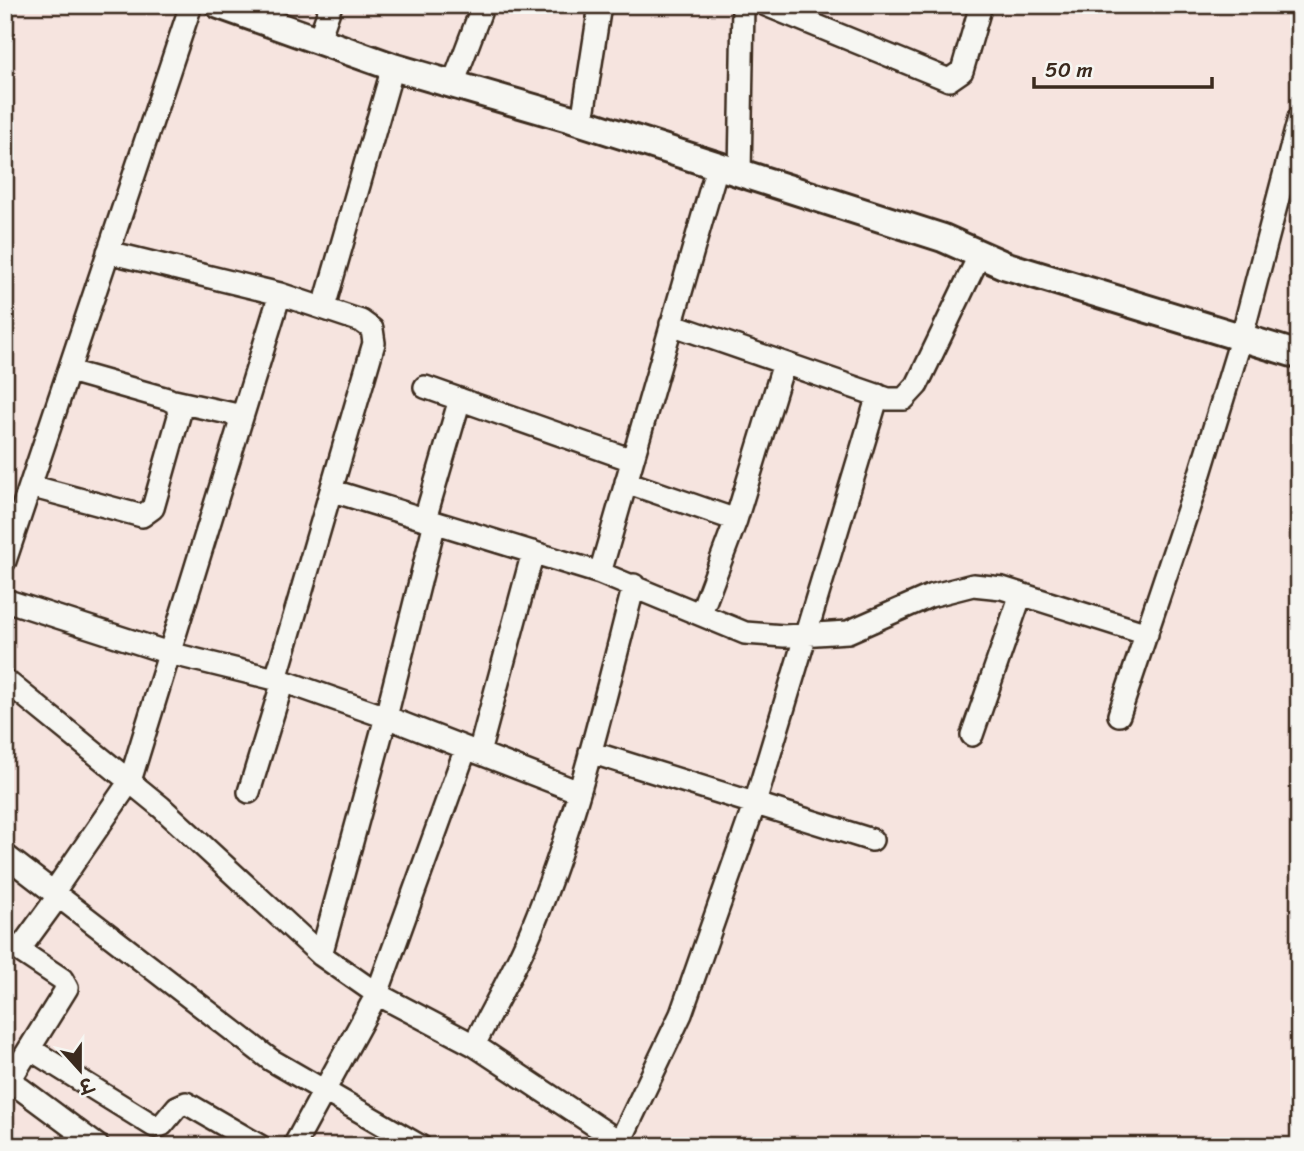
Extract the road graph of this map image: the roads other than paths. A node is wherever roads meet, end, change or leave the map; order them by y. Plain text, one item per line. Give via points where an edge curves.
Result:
1 (191, 5) edge
2 (219, 5) edge
3 (331, 5) edge
4 (483, 5) edge
5 (600, 5) edge
6 (743, 5) edge
7 (766, 5) edge
8 (981, 5) edge
9 (320, 39) junction
10 (393, 67) junction
11 (453, 84) junction
12 (1299, 118) edge
13 (582, 122) junction
14 (1293, 163) edge
15 (728, 170) junction
16 (108, 253) junction
17 (980, 254) junction
18 (280, 294) junction
19 (324, 307) junction
20 (671, 324) junction
21 (1242, 335) junction
22 (1299, 355) edge
23 (784, 363) junction
24 (69, 371) junction
25 (425, 387) dead end
26 (878, 395) junction
27 (460, 399) junction
28 (174, 401) junction
29 (242, 416) junction
30 (632, 460) junction
31 (626, 482) junction
32 (30, 486) junction
33 (332, 491) junction
34 (736, 520) junction
35 (430, 521) junction
36 (533, 552) junction
37 (5, 561) edge
38 (600, 573) junction
39 (634, 585) junction
40 (1021, 594) junction
41 (5, 600) edge
42 (701, 613) junction
43 (1147, 634) junction
44 (804, 635) junction
45 (169, 653) junction
46 (5, 680) edge
47 (280, 680) junction
48 (1119, 715) dead end
49 (386, 717) junction
50 (972, 735) dead end
51 (472, 751) junction
52 (590, 752) junction
53 (130, 781) junction
54 (249, 792) dead end
55 (579, 792) junction
56 (755, 803) junction
57 (872, 840) dead end
58 (5, 855) edge
59 (55, 896) junction
60 (12, 946) edge
61 (321, 955) junction
62 (377, 994) junction
63 (474, 1045) junction
64 (30, 1049) junction
65 (7, 1082) edge
66 (326, 1090) junction
67 (71, 1138) edge
68 (619, 1144) edge
69 (98, 1146) edge
70 (260, 1146) edge
71 (294, 1146) edge
72 (420, 1146) edge

1 - 16 street
2 - 9 street
3 - 9 street
4 - 11 street
5 - 13 street
6 - 15 street
7 - 8 street via 949,80 962,71
9 - 10 street
10 - 11 street
10 - 19 street
11 - 13 street
12 - 14 street
13 - 15 street
14 - 21 street
15 - 17 street
15 - 20 street
16 - 18 street
16 - 24 street
17 - 21 street
17 - 26 street via 917,385 904,399
18 - 19 street
18 - 29 street
19 - 33 street via 368,324 374,335
20 - 23 street
20 - 30 street
21 - 22 street
21 - 43 street
23 - 26 street
23 - 34 street
24 - 28 street
24 - 32 street
25 - 27 street
26 - 44 street
27 - 30 street
27 - 35 street
28 - 29 street
28 - 32 street via 179,416 148,515
29 - 45 street
30 - 31 street
31 - 34 street
31 - 38 street
32 - 37 street
33 - 35 street
33 - 47 street
34 - 42 street
35 - 36 street
35 - 49 street
36 - 38 street
36 - 51 street
38 - 39 street
39 - 42 street
39 - 52 street
40 - 43 street
40 - 44 street via 974,585 930,596 862,628
40 - 50 street
41 - 45 street
42 - 44 street via 745,633
43 - 48 street
44 - 56 street
45 - 47 street
45 - 53 street
46 - 53 street
47 - 49 street
47 - 54 street
49 - 51 street
49 - 61 street
51 - 55 street
51 - 62 street
52 - 55 street
52 - 56 street
53 - 59 street
53 - 61 street
55 - 63 street via 531,932
56 - 57 street
56 - 68 street via 681,1014
58 - 59 street
59 - 60 street
59 - 66 street via 271,1060
60 - 64 street via 62,979 67,988
61 - 62 street
62 - 63 street
62 - 66 street
63 - 68 street
64 - 65 street
64 - 70 street via 154,1126 162,1125 186,1103
65 - 67 street
66 - 71 street
66 - 72 street
67 - 69 street

